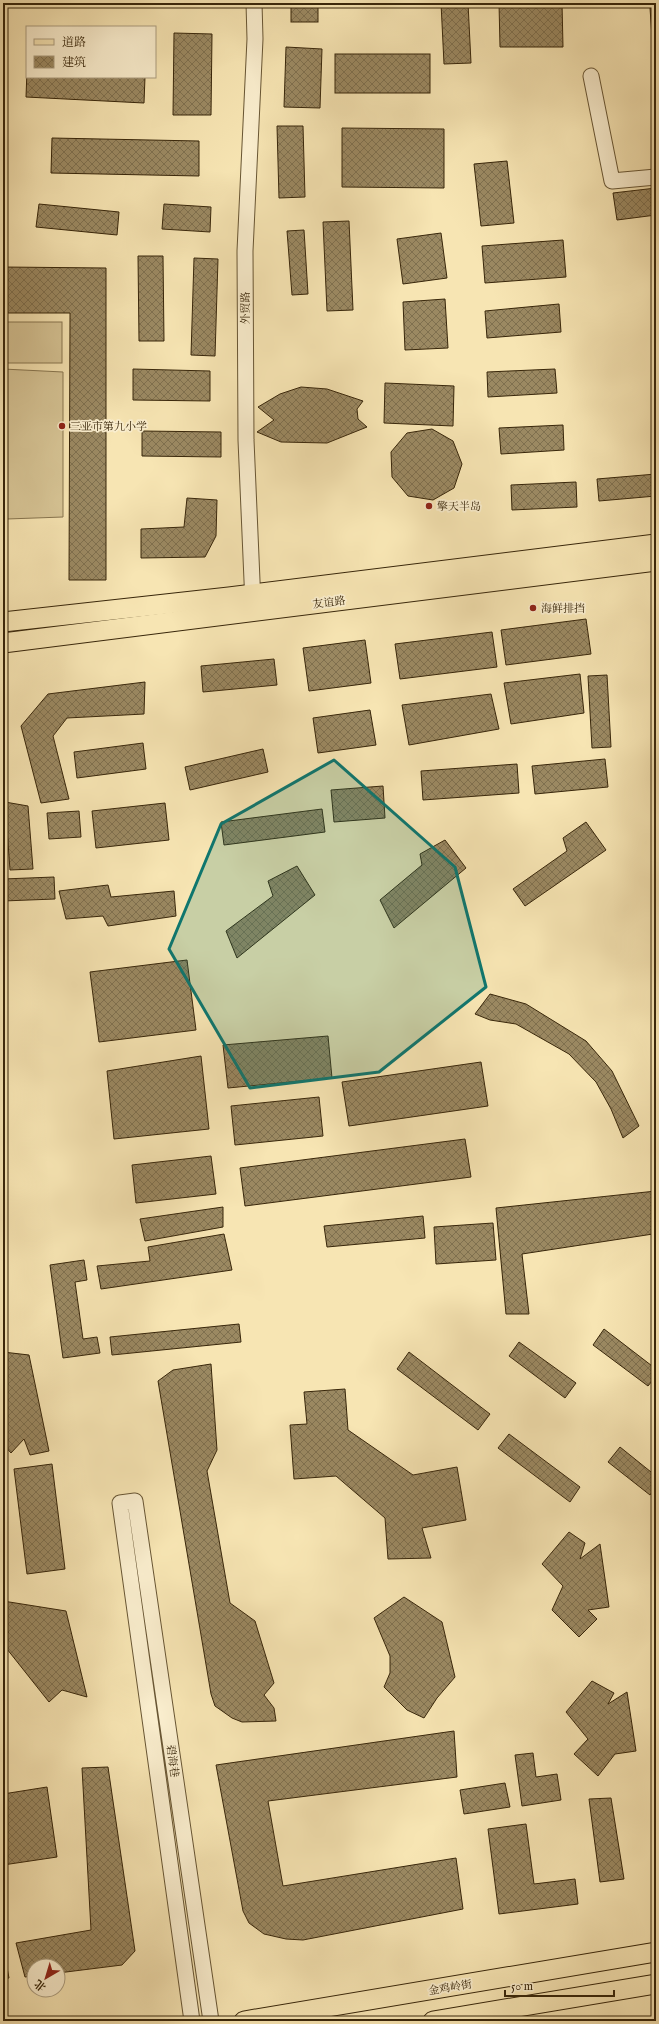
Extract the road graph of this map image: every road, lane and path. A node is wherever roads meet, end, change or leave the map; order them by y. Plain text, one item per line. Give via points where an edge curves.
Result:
1 (254, 3) edge
2 (591, 76) dead end
3 (656, 177) edge
4 (656, 544) edge
5 (656, 562) edge
6 (253, 603) junction
7 (3, 622) edge
8 (3, 643) edge
9 (656, 1952) edge
10 (656, 1984) edge
11 (192, 2021) edge
12 (211, 2021) edge
13 (244, 2021) edge
14 (433, 2021) edge

1 - 6 street, 外贸路 via 255,39 245,251 246,440
2 - 3 street via 612,180
4 - 6 main road, 友谊路
5 - 6 main road, 友谊路
6 - 7 main road, 友谊路
6 - 8 main road, 友谊路
9 - 13 main road, 金鸡岭街
10 - 14 main road
11 - 12 street, 碧海巷 via 120,1503 135,1501

